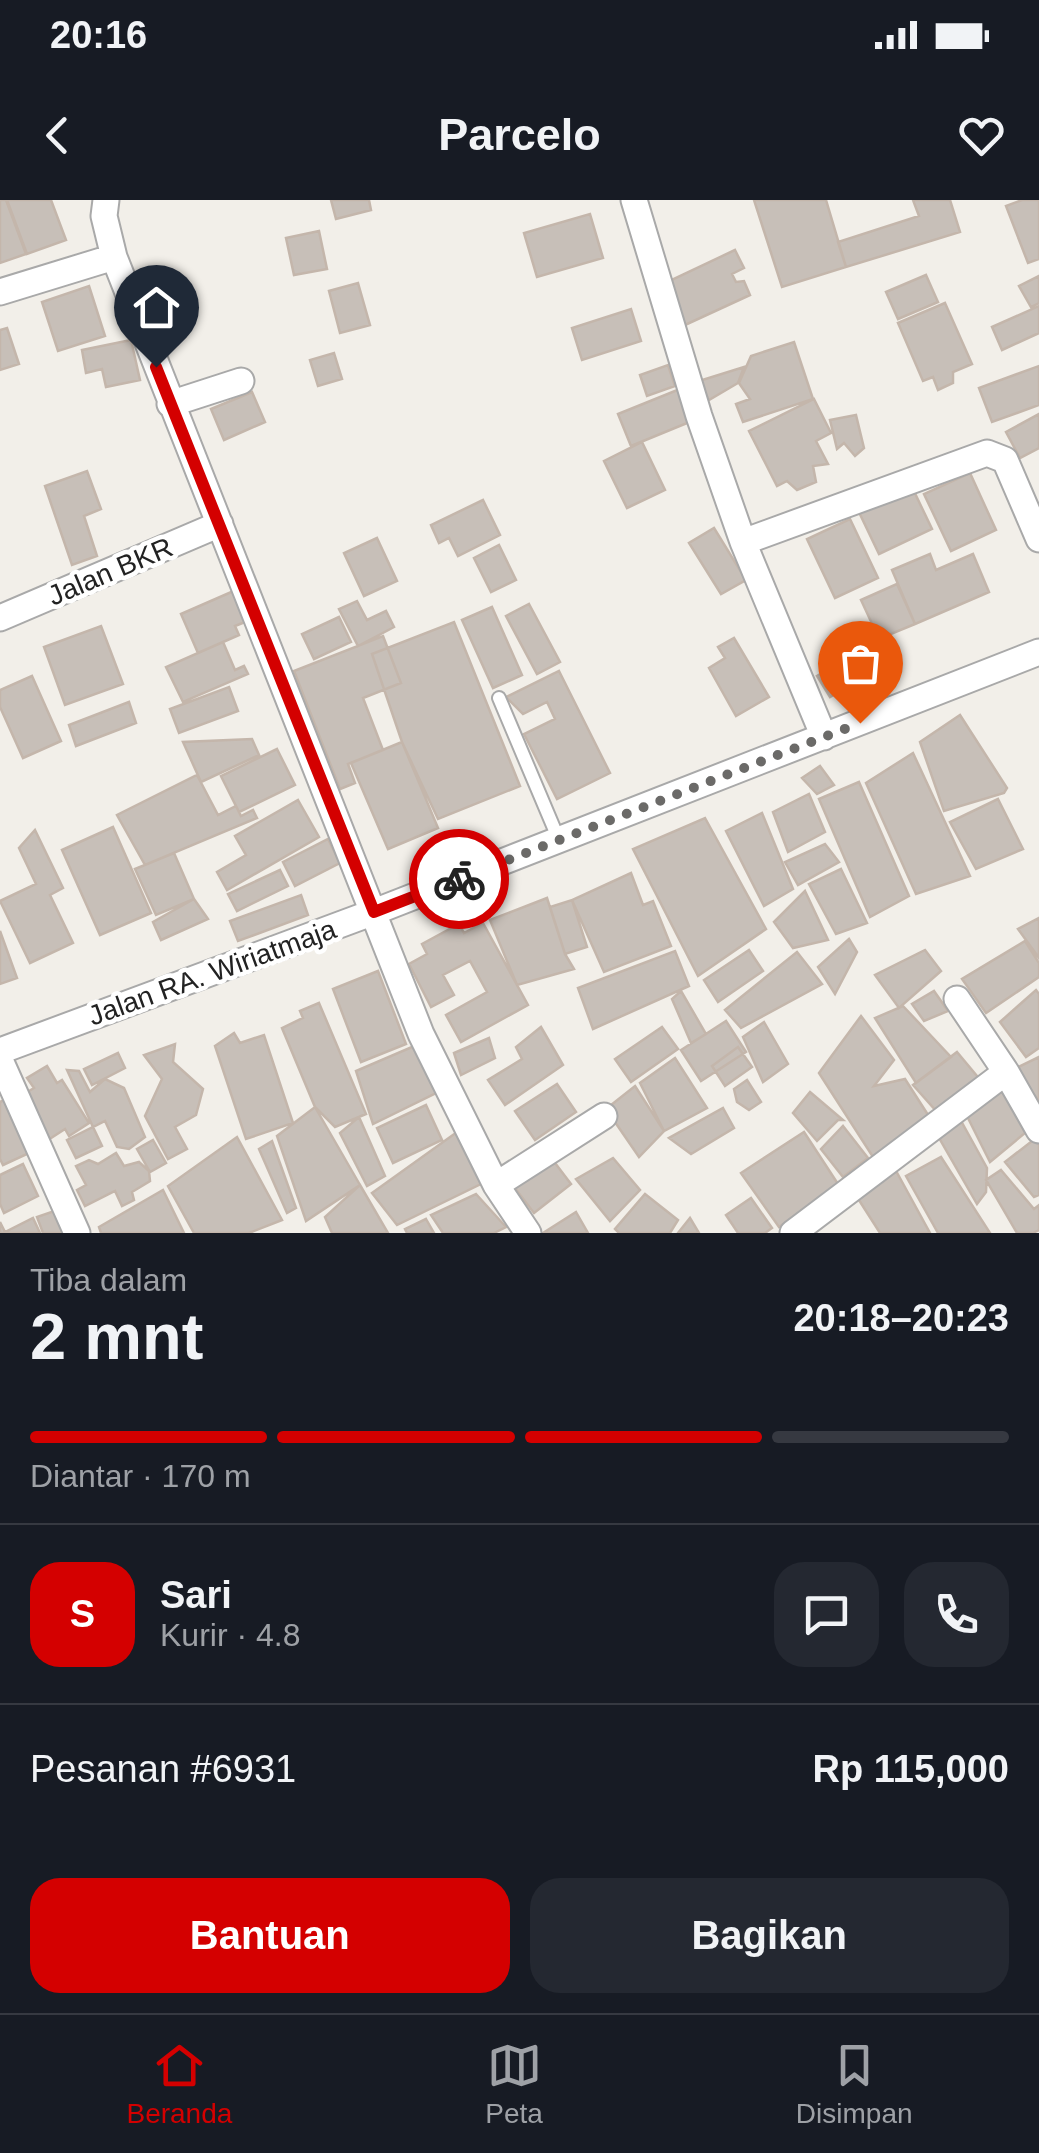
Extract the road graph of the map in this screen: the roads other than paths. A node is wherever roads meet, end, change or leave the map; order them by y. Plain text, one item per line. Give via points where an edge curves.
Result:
1 (106, 200) edge
2 (634, 200) edge
3 (114, 257) junction
4 (0, 292) edge
5 (241, 381) dead end
6 (170, 404) junction
7 (220, 524) junction
8 (1039, 538) edge
9 (743, 542) junction
10 (0, 618) edge
11 (1039, 652) edge
12 (499, 698) dead end
13 (824, 737) junction
14 (560, 840) junction
15 (374, 912) junction
16 (957, 999) dead end
17 (0, 1052) edge
18 (0, 1060) edge
19 (1006, 1072) junction
20 (604, 1116) dead end
21 (1039, 1130) edge
22 (496, 1185) junction
23 (77, 1233) edge
24 (528, 1233) edge
25 (793, 1233) edge

1 - 3 street
2 - 9 street
3 - 4 street
3 - 6 street
5 - 6 street
6 - 7 street
7 - 10 street, Jalan BKR
7 - 15 street
8 - 9 street via 1005,460 987,453
9 - 13 street
11 - 13 street, Jalan RA. Wiriatmaja
12 - 14 lane
13 - 14 street, Jalan RA. Wiriatmaja
14 - 15 street, Jalan RA. Wiriatmaja
15 - 17 street, Jalan RA. Wiriatmaja
15 - 22 street via 421,1034
16 - 19 street
18 - 23 street
19 - 21 street
19 - 25 street
20 - 22 street
22 - 24 street

